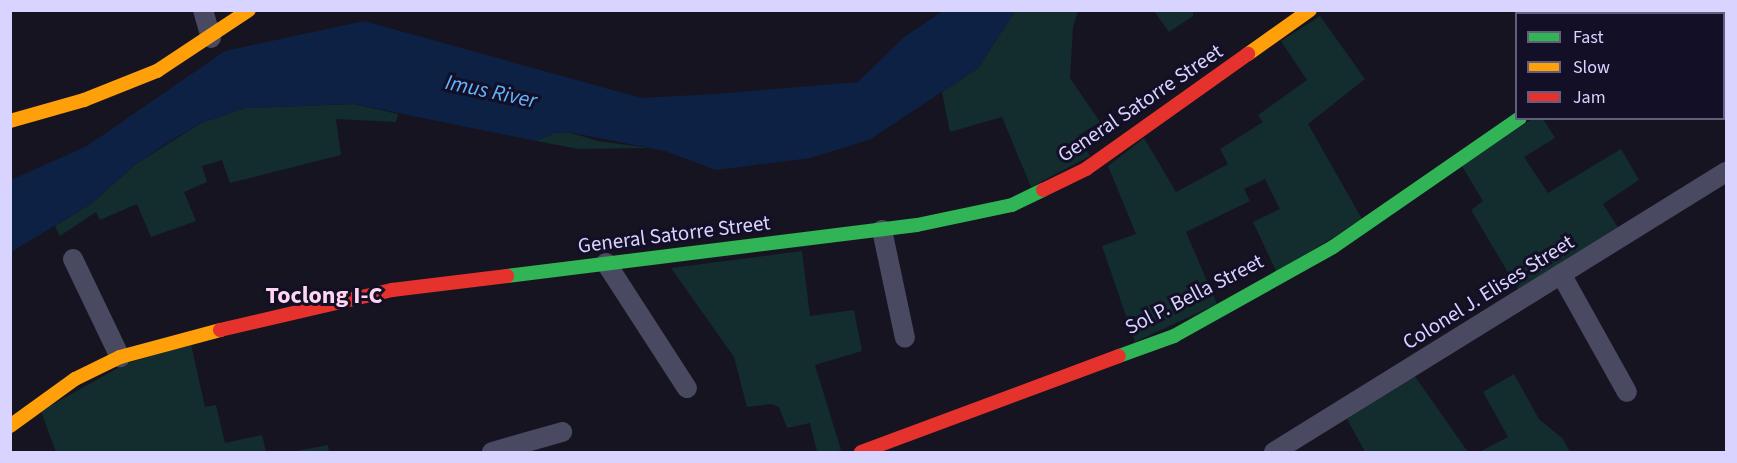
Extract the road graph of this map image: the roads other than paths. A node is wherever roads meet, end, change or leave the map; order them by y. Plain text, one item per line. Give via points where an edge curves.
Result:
1 (203, 10) edge
2 (249, 10) edge
3 (1310, 10) edge
4 (211, 38) junction
5 (11, 120) edge
6 (1517, 120) edge
7 (1726, 172) edge
8 (882, 230) junction
9 (73, 259) dead end
10 (606, 263) junction
11 (1561, 274) junction
12 (905, 338) dead end
13 (120, 357) junction
14 (687, 388) dead end
15 (1627, 392) dead end
16 (10, 426) edge
17 (562, 432) dead end
18 (503, 452) edge
19 (861, 453) edge
20 (1274, 453) edge

1 - 4 street
2 - 4 street
3 - 8 street, General Satorre Street via 1086,169 1012,205 947,221
4 - 5 street via 157,70 84,100
6 - 19 street, Sol P. Bella Street via 1333,247 1174,336
7 - 11 street, Colonel J. Elises Street
8 - 10 street, General Satorre Street
8 - 12 street
9 - 13 street
10 - 13 street, General Satorre Street via 392,290 227,326
10 - 14 street
11 - 15 street
11 - 20 street, Colonel J. Elises Street
13 - 16 street, General Satorre Street via 75,379
17 - 18 street

